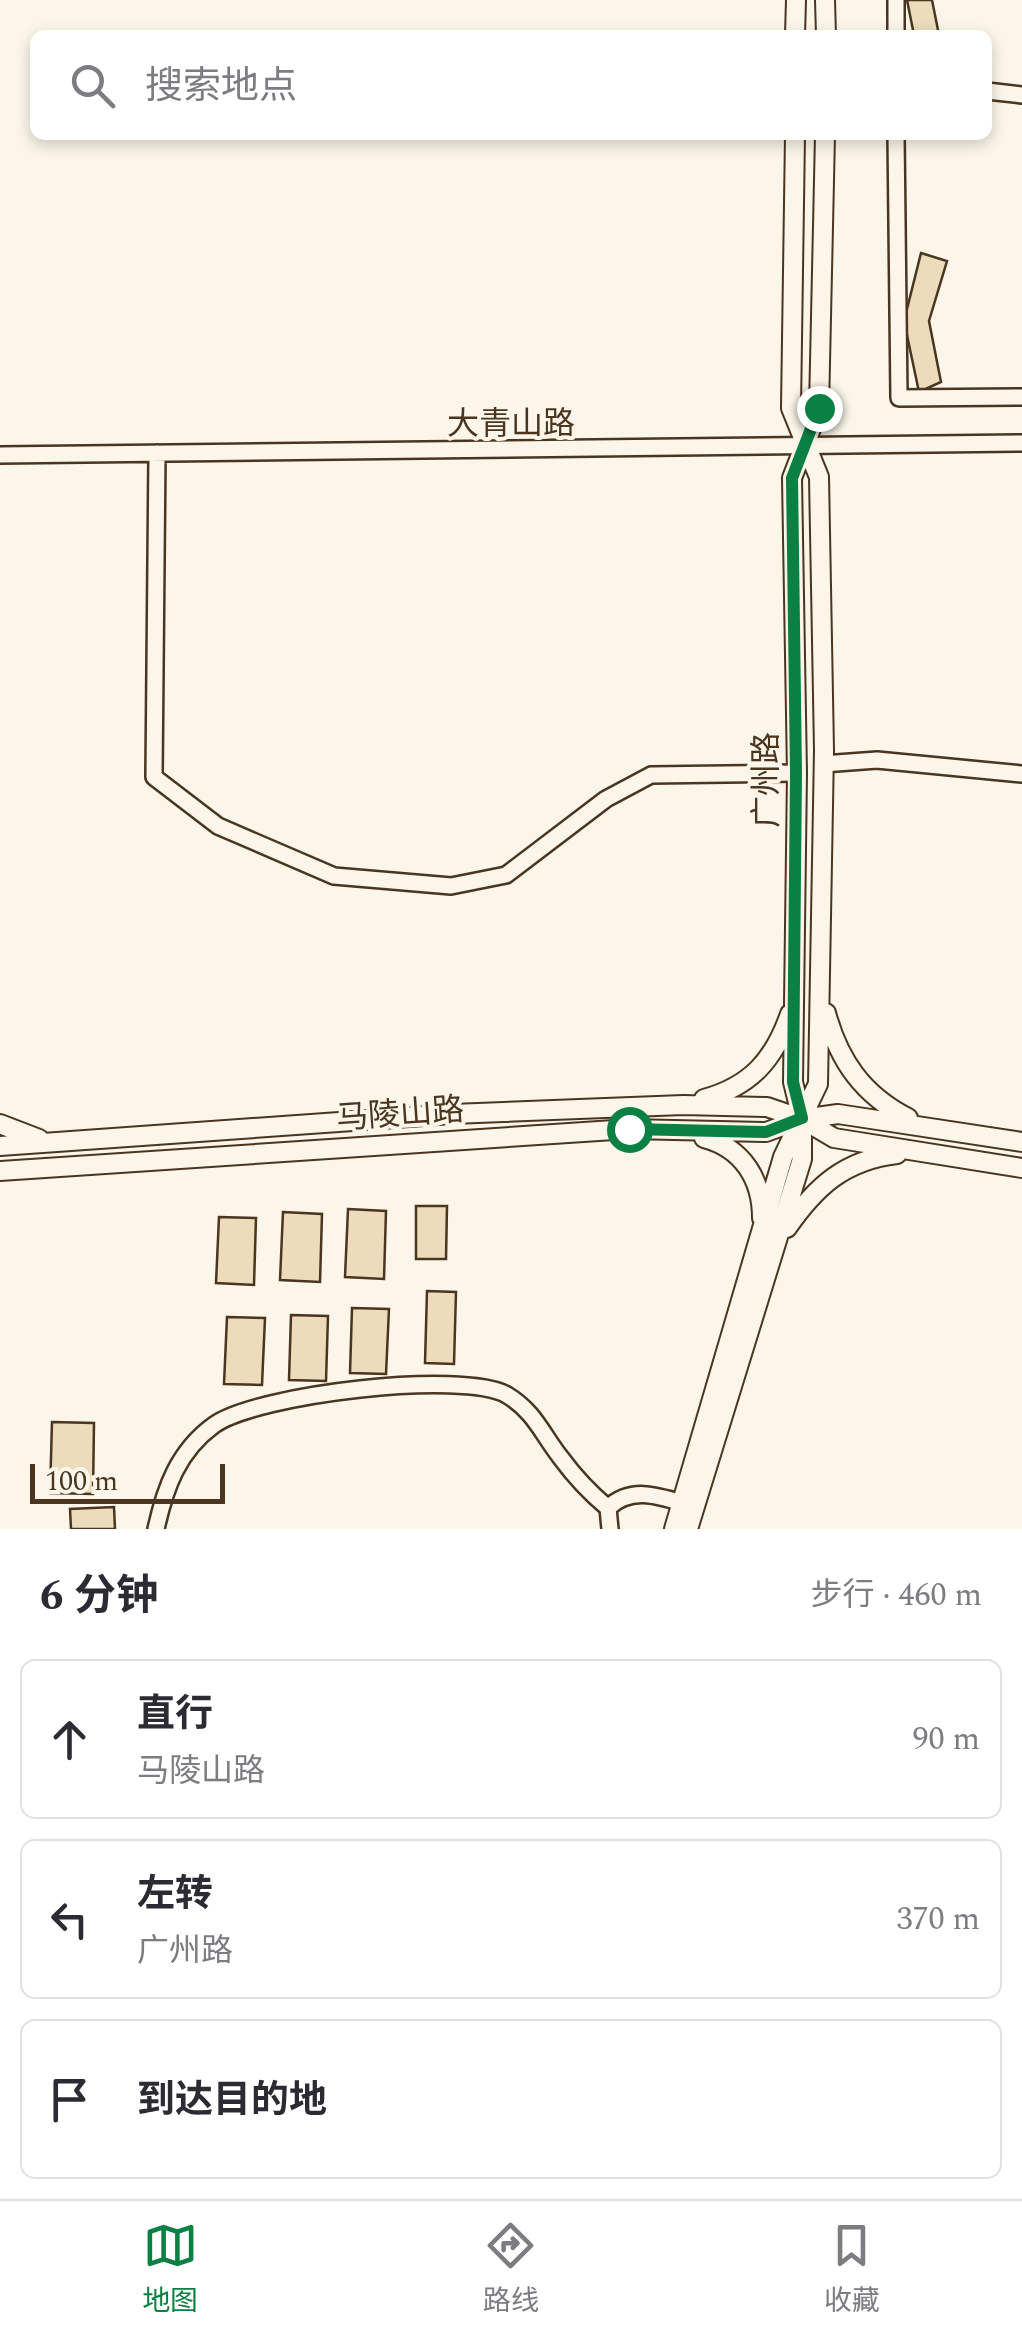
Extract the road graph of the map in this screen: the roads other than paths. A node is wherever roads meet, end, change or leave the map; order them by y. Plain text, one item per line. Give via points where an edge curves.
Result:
1 (796, 0) edge
2 (826, 0) edge
3 (896, 0) edge
4 (796, 30) edge
5 (826, 30) edge
6 (896, 30) edge
7 (992, 92) edge
8 (1022, 95) edge
9 (794, 140) edge
10 (825, 140) edge
11 (896, 140) edge
12 (1022, 397) edge
13 (807, 444) junction
14 (1022, 444) edge
15 (157, 454) junction
16 (0, 455) edge
17 (824, 764) junction
18 (796, 773) junction
19 (1022, 774) edge
20 (796, 994) junction
21 (820, 994) junction
22 (683, 1105) junction
23 (802, 1118) junction
24 (0, 1124) edge
25 (922, 1125) junction
26 (675, 1130) junction
27 (1022, 1142) edge
28 (49, 1143) junction
29 (0, 1146) edge
30 (923, 1150) junction
31 (56, 1168) junction
32 (1022, 1168) edge
33 (0, 1171) edge
34 (0, 1188) edge
35 (768, 1243) junction
36 (682, 1503) junction
37 (608, 1508) junction
38 (156, 1529) edge
39 (610, 1529) edge
40 (674, 1529) edge
41 (688, 1529) edge

1 - 4 main road
2 - 5 main road
3 - 6 street
7 - 8 street
9 - 13 main road, 广州路 via 791,408
10 - 13 main road, 广州路 via 819,408
11 - 12 street via 899,398
13 - 14 street, 大青山路
13 - 15 street, 大青山路
13 - 17 main road, 广州路 via 819,477
13 - 18 main road, 广州路 via 792,478
15 - 16 street, 大青山路
15 - 18 street via 154,777 218,826 334,876 451,886 506,875 606,799 651,775
17 - 19 street via 877,760
17 - 21 main road, 广州路
18 - 20 main road, 广州路
20 - 22 main road via 780,1041 760,1070 733,1091
20 - 23 main road, 广州路 via 793,1082
21 - 23 main road, 广州路 via 818,1084
21 - 25 main road via 835,1047 855,1077 882,1104
22 - 23 main road, 马陵山路 via 768,1107
22 - 28 main road, 马陵山路
23 - 25 main road, 马陵山路 via 838,1114
23 - 26 main road, 马陵山路 via 766,1132
23 - 30 main road, 马陵山路 via 834,1138
23 - 35 main road, 广州路 via 784,1157
24 - 28 main road
25 - 27 main road, 马陵山路
26 - 31 main road, 马陵山路
26 - 35 main road via 726,1143 749,1168 762,1196
28 - 29 main road, 马陵山路
30 - 32 main road, 马陵山路
30 - 35 main road via 870,1157 835,1173
31 - 33 main road, 马陵山路
31 - 34 main road
35 - 36 main road, 广州路
35 - 41 main road, 广州路
36 - 37 street via 641,1494
36 - 40 main road, 广州路
37 - 38 street via 557,1454 534,1413 503,1393 468,1384 332,1391 272,1402 216,1424 180,1459
37 - 39 street

